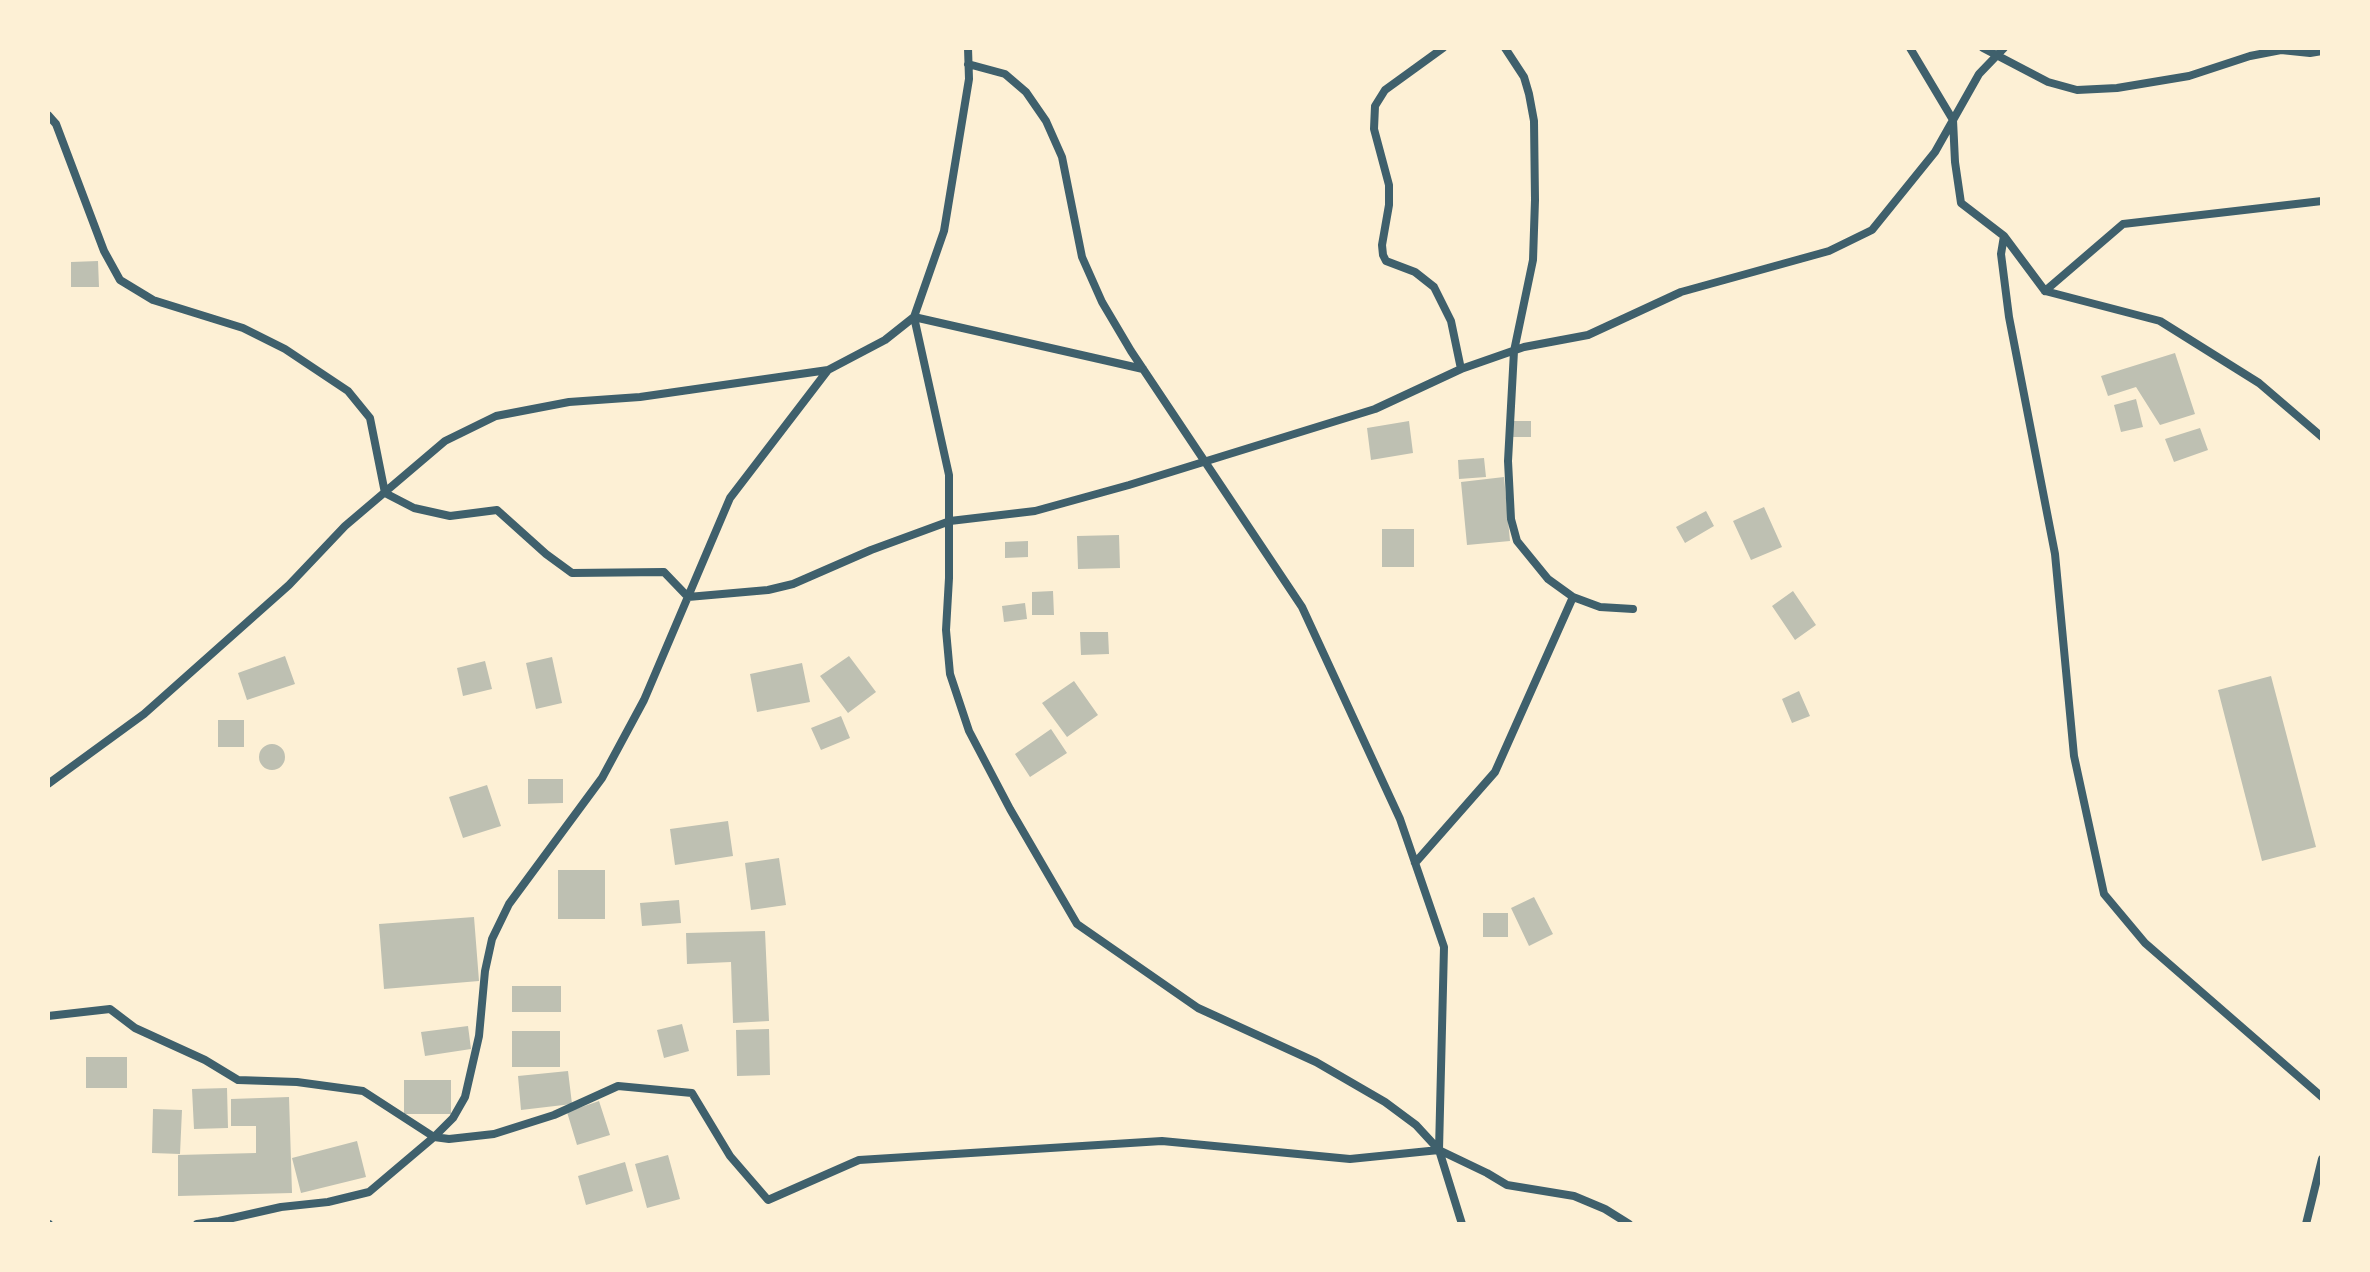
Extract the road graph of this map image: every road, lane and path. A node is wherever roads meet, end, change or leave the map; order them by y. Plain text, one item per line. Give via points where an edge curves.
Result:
1 (968, 48) edge
2 (1443, 48) edge
3 (1505, 48) edge
4 (1910, 48) edge
5 (1983, 48) edge
6 (2322, 51) edge
7 (2001, 52) edge
8 (968, 64) junction
9 (48, 115) edge
10 (1953, 120) junction
11 (2322, 201) edge
12 (2004, 236) junction
13 (2045, 291) junction
14 (914, 317) junction
15 (1514, 351) junction
16 (1143, 369) junction
17 (1461, 369) junction
18 (828, 370) junction
19 (2322, 437) edge
20 (1205, 461) junction
21 (385, 493) junction
22 (950, 521) junction
23 (688, 597) junction
24 (1573, 597) junction
25 (1633, 609) dead end
26 (48, 784) edge
27 (1415, 863) junction
28 (48, 1016) edge
29 (2322, 1097) edge
30 (434, 1137) junction
31 (1439, 1150) junction
32 (2322, 1159) edge
33 (197, 1224) edge
34 (1462, 1224) edge
35 (1629, 1224) edge
36 (2306, 1224) edge

1 - 8 street
2 - 17 street via 1385,90 1375,106 1374,129 1389,185 1381,250 1386,261 1415,272 1434,287 1451,321
3 - 15 street via 1524,77 1534,121 1535,240
4 - 10 street
5 - 7 street
6 - 7 street via 2281,50 2189,76 2077,90 2048,82
7 - 10 street via 1979,74
8 - 14 street via 944,231
8 - 16 street via 1005,74 1046,121 1062,157 1082,257
9 - 21 street via 120,280 153,300 243,328 348,391 370,418
10 - 12 street via 1961,203
10 - 15 street via 1935,152 1872,230 1829,251 1681,292 1588,335
11 - 13 street via 2123,224
12 - 13 street
12 - 29 street via 2001,254 2009,317 2055,554 2074,756 2104,894 2145,943
13 - 19 street via 2160,321 2259,383
14 - 16 street
14 - 18 street via 885,340
14 - 22 street via 949,475
15 - 17 street
15 - 24 street via 1508,461 1511,519 1517,541 1531,560
16 - 20 street
17 - 20 street via 1375,409
18 - 21 street via 496,416 445,441
18 - 23 street via 730,498
20 - 22 street via 1035,511
20 - 27 street via 1302,607 1400,819
21 - 23 street via 414,508 450,516 497,510 572,573 664,572
21 - 26 street via 144,714
22 - 23 street via 793,584
22 - 31 street via 950,674 969,731 1077,924 1198,1008 1316,1062 1385,1102
23 - 30 street via 644,700 602,778 509,904 492,939 465,1097
24 - 25 street via 1600,607
24 - 27 street via 1495,772
27 - 31 street via 1444,947
28 - 30 street via 110,1009 135,1028 238,1080 363,1091
30 - 31 street via 494,1134 618,1086 692,1093 730,1156 768,1200 859,1160 1162,1141 1350,1159
30 - 33 street via 369,1192
31 - 34 street
31 - 35 street via 1507,1185 1574,1196
32 - 36 street

